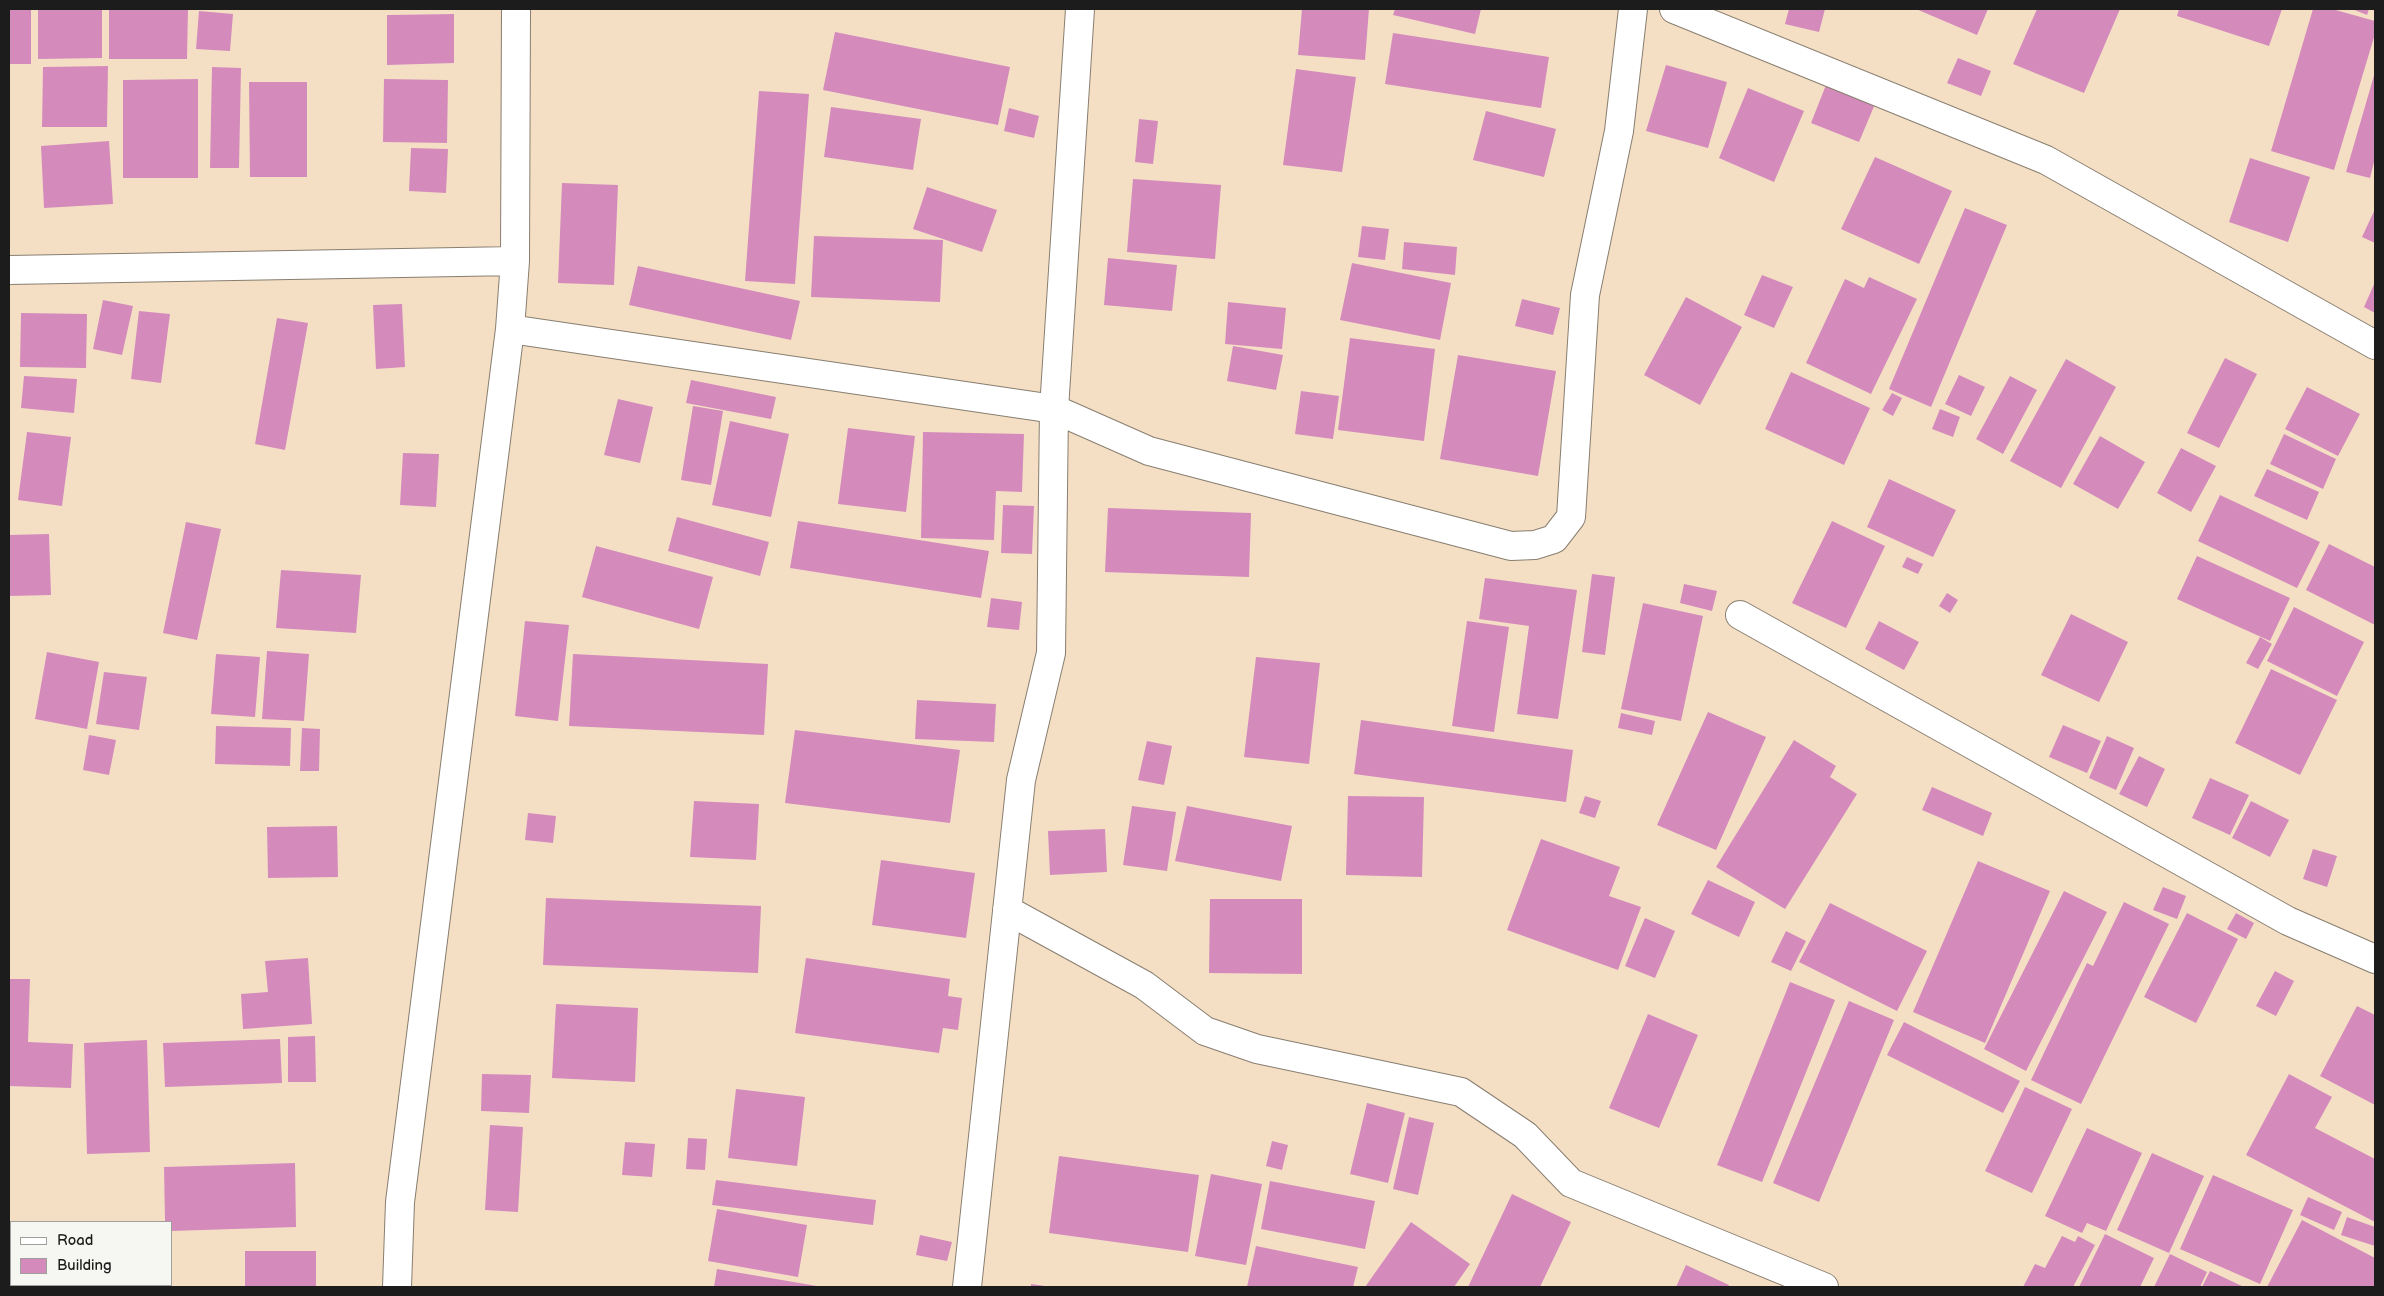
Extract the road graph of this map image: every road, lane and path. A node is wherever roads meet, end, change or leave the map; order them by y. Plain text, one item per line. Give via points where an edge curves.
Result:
1 (516, 9) edge
2 (1080, 9) edge
3 (1633, 9) edge
4 (1674, 9) edge
5 (515, 261) junction
6 (9, 270) edge
7 (510, 329) junction
8 (2375, 345) edge
9 (1054, 409) junction
10 (1740, 615) dead end
11 (1007, 910) junction
12 (2375, 959) edge
13 (397, 1287) edge
14 (967, 1287) edge
15 (1824, 1287) edge

1 - 5 street
2 - 9 street
3 - 9 street via 1619,130 1585,295 1571,517 1554,539 1535,545 1511,546 1149,451
4 - 8 street via 2046,160
5 - 6 street
5 - 7 street
7 - 9 street
7 - 13 street via 400,1202
9 - 11 street via 1051,653 1021,780
10 - 12 street via 2288,921
11 - 14 street
11 - 15 street via 1144,985 1205,1031 1257,1050 1461,1092 1526,1135 1571,1183

